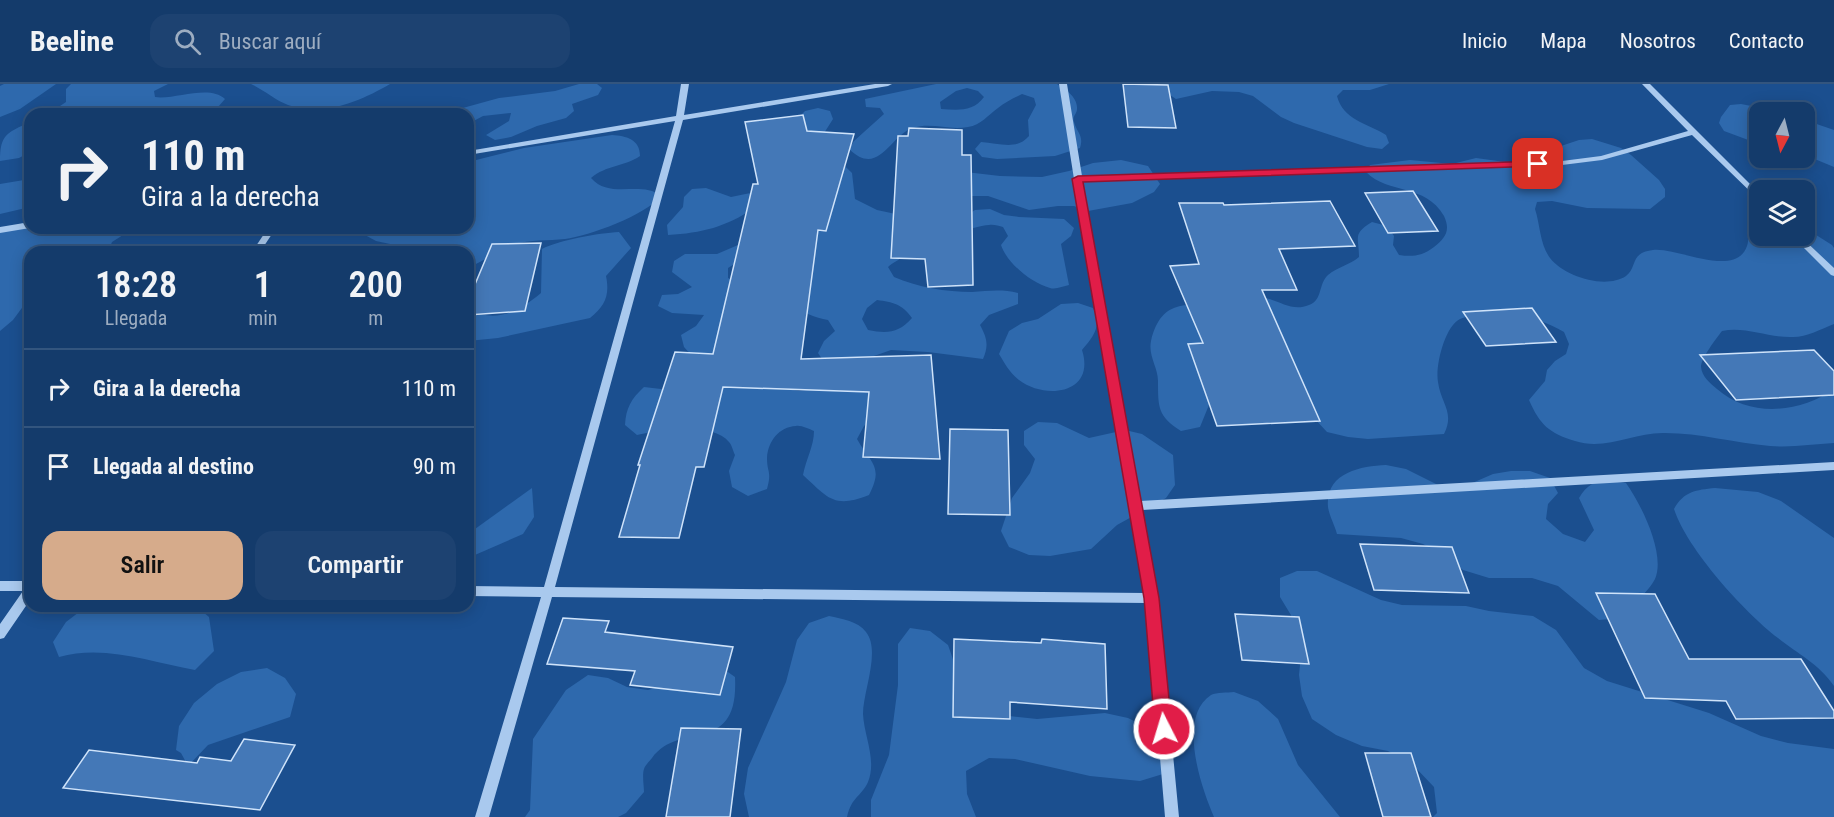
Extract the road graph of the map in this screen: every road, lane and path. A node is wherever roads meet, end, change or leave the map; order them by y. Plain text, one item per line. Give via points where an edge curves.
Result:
1 (685, 84) edge
2 (888, 84) edge
3 (1063, 84) edge
4 (1646, 84) edge
5 (680, 118) junction
6 (1693, 132) junction
7 (474, 152) edge
8 (1078, 179) junction
9 (1749, 188) edge
10 (24, 226) edge
11 (0, 230) edge
12 (1806, 246) edge
13 (1834, 273) edge
14 (1834, 466) edge
15 (1135, 506) junction
16 (0, 586) edge
17 (24, 588) edge
18 (474, 591) edge
19 (548, 592) junction
20 (24, 597) edge
21 (1152, 598) junction
22 (0, 634) edge
23 (482, 817) edge
24 (1172, 817) edge

1 - 5 street
2 - 5 street
3 - 8 street
4 - 6 street
5 - 7 street
5 - 19 street
6 - 8 street via 1602,158 1562,163
6 - 9 street
8 - 15 street
10 - 11 street
12 - 13 street
14 - 15 street
15 - 21 street
16 - 17 street
18 - 19 street
19 - 21 street
19 - 23 street
20 - 22 street
21 - 24 street

